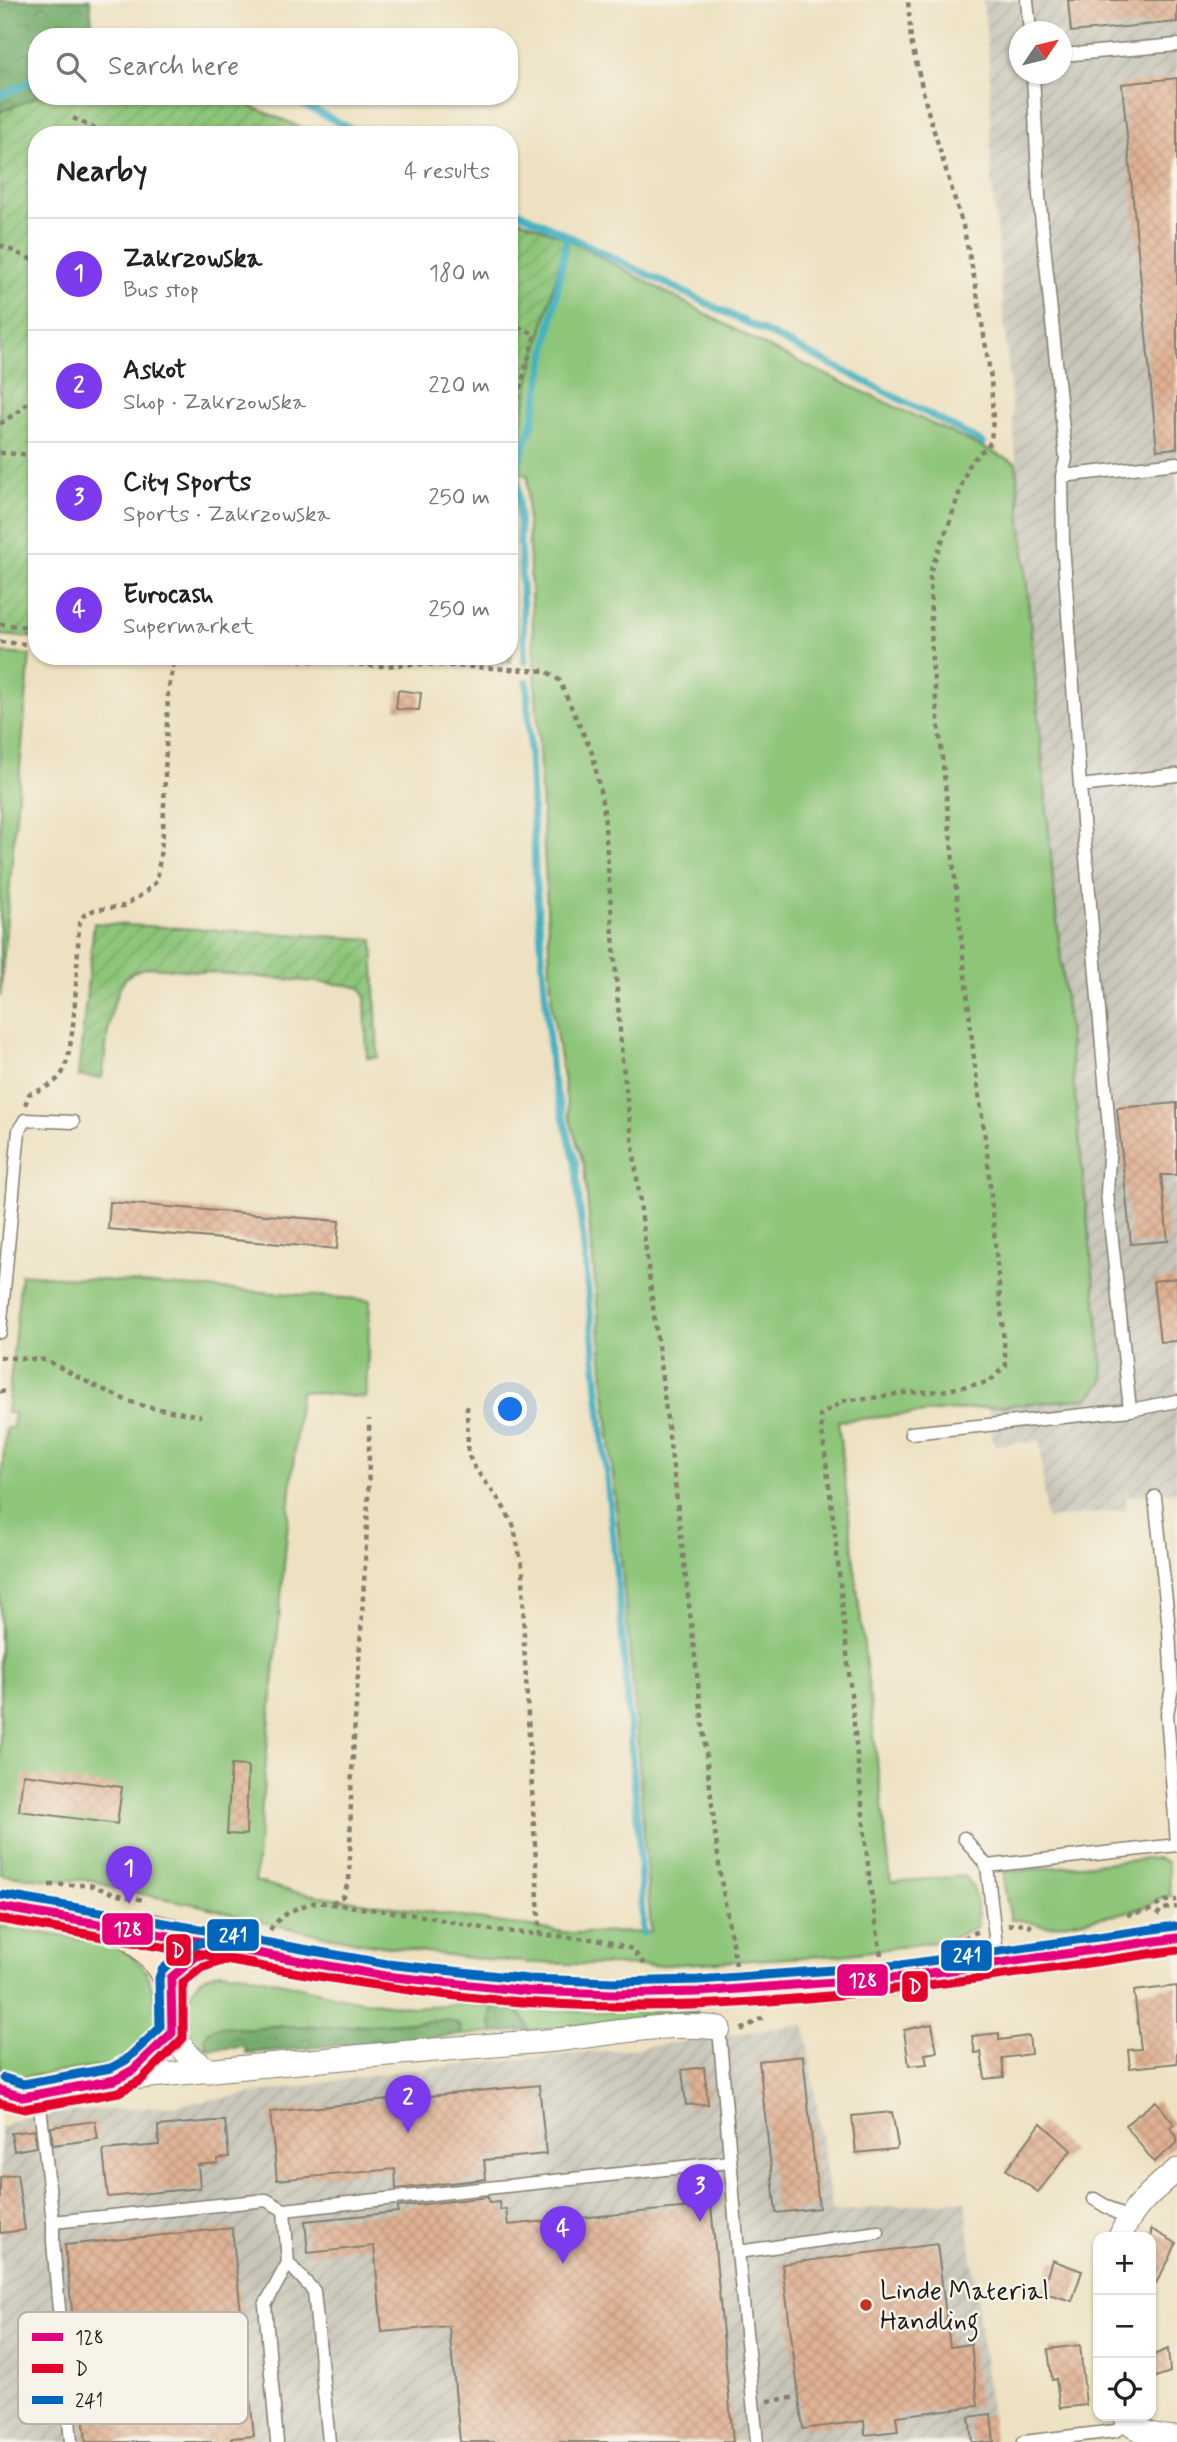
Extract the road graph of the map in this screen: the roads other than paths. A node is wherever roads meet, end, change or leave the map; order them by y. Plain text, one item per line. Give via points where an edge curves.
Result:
1 (1027, 0) edge
2 (1029, 21) edge
3 (1177, 45) edge
4 (1072, 54) edge
5 (1033, 84) edge
6 (1177, 463) edge
7 (1062, 476) junction
8 (1177, 775) edge
9 (1080, 786) junction
10 (74, 1122) dead end
11 (0, 1332) edge
12 (1177, 1401) edge
13 (1130, 1410) junction
14 (911, 1433) dead end
15 (1155, 1497) dead end
16 (1175, 1688) edge
17 (964, 1838) dead end
18 (1177, 1844) edge
19 (987, 1866) junction
20 (4, 1909) edge
21 (1173, 1923) edge
22 (126, 1928) junction
23 (224, 1947) junction
24 (998, 1964) junction
25 (172, 1978) junction
26 (719, 2028) joint
27 (172, 2033) junction
28 (209, 2071) junction
29 (115, 2080) junction
30 (15, 2096) edge
31 (730, 2162) junction
32 (1177, 2169) edge
33 (1094, 2199) dead end
34 (284, 2210) junction
35 (53, 2222) junction
36 (1123, 2228) edge
37 (878, 2232) dead end
38 (738, 2252) junction
39 (288, 2263) junction
40 (59, 2312) edge
41 (1127, 2421) edge
42 (1129, 2421) edge
43 (69, 2424) edge
44 (1177, 2438) edge
45 (71, 2442) edge
46 (277, 2442) edge
47 (329, 2442) edge
48 (757, 2442) edge
49 (1024, 2442) edge

1 - 2 lane
3 - 4 lane
5 - 7 lane via 1039,195 1066,459
6 - 7 lane
7 - 9 lane
8 - 9 lane
9 - 13 lane via 1110,1140 1107,1193
10 - 11 lane via 25,1120 19,1130
12 - 13 lane
13 - 14 lane
15 - 16 lane
16 - 18 lane via 1167,1714
17 - 19 lane
18 - 19 lane
19 - 24 lane
20 - 22 street
21 - 24 street
22 - 23 street
22 - 25 street via 150,1948
23 - 24 street via 385,1976 527,1991 657,1977 849,1982
23 - 25 street via 195,1957
25 - 27 street
26 - 28 street via 689,2024
26 - 31 lane
27 - 28 street via 188,2055
27 - 29 street via 133,2070
28 - 29 street
29 - 30 street
30 - 35 lane
31 - 34 lane
31 - 38 lane
32 - 36 street via 1153,2190
33 - 36 lane
34 - 35 lane via 266,2200
34 - 39 lane
35 - 40 lane
37 - 38 lane
38 - 48 lane
39 - 46 lane via 265,2305
39 - 47 lane via 314,2291
41 - 49 lane via 1115,2431
42 - 44 street via 1143,2431
43 - 45 lane

